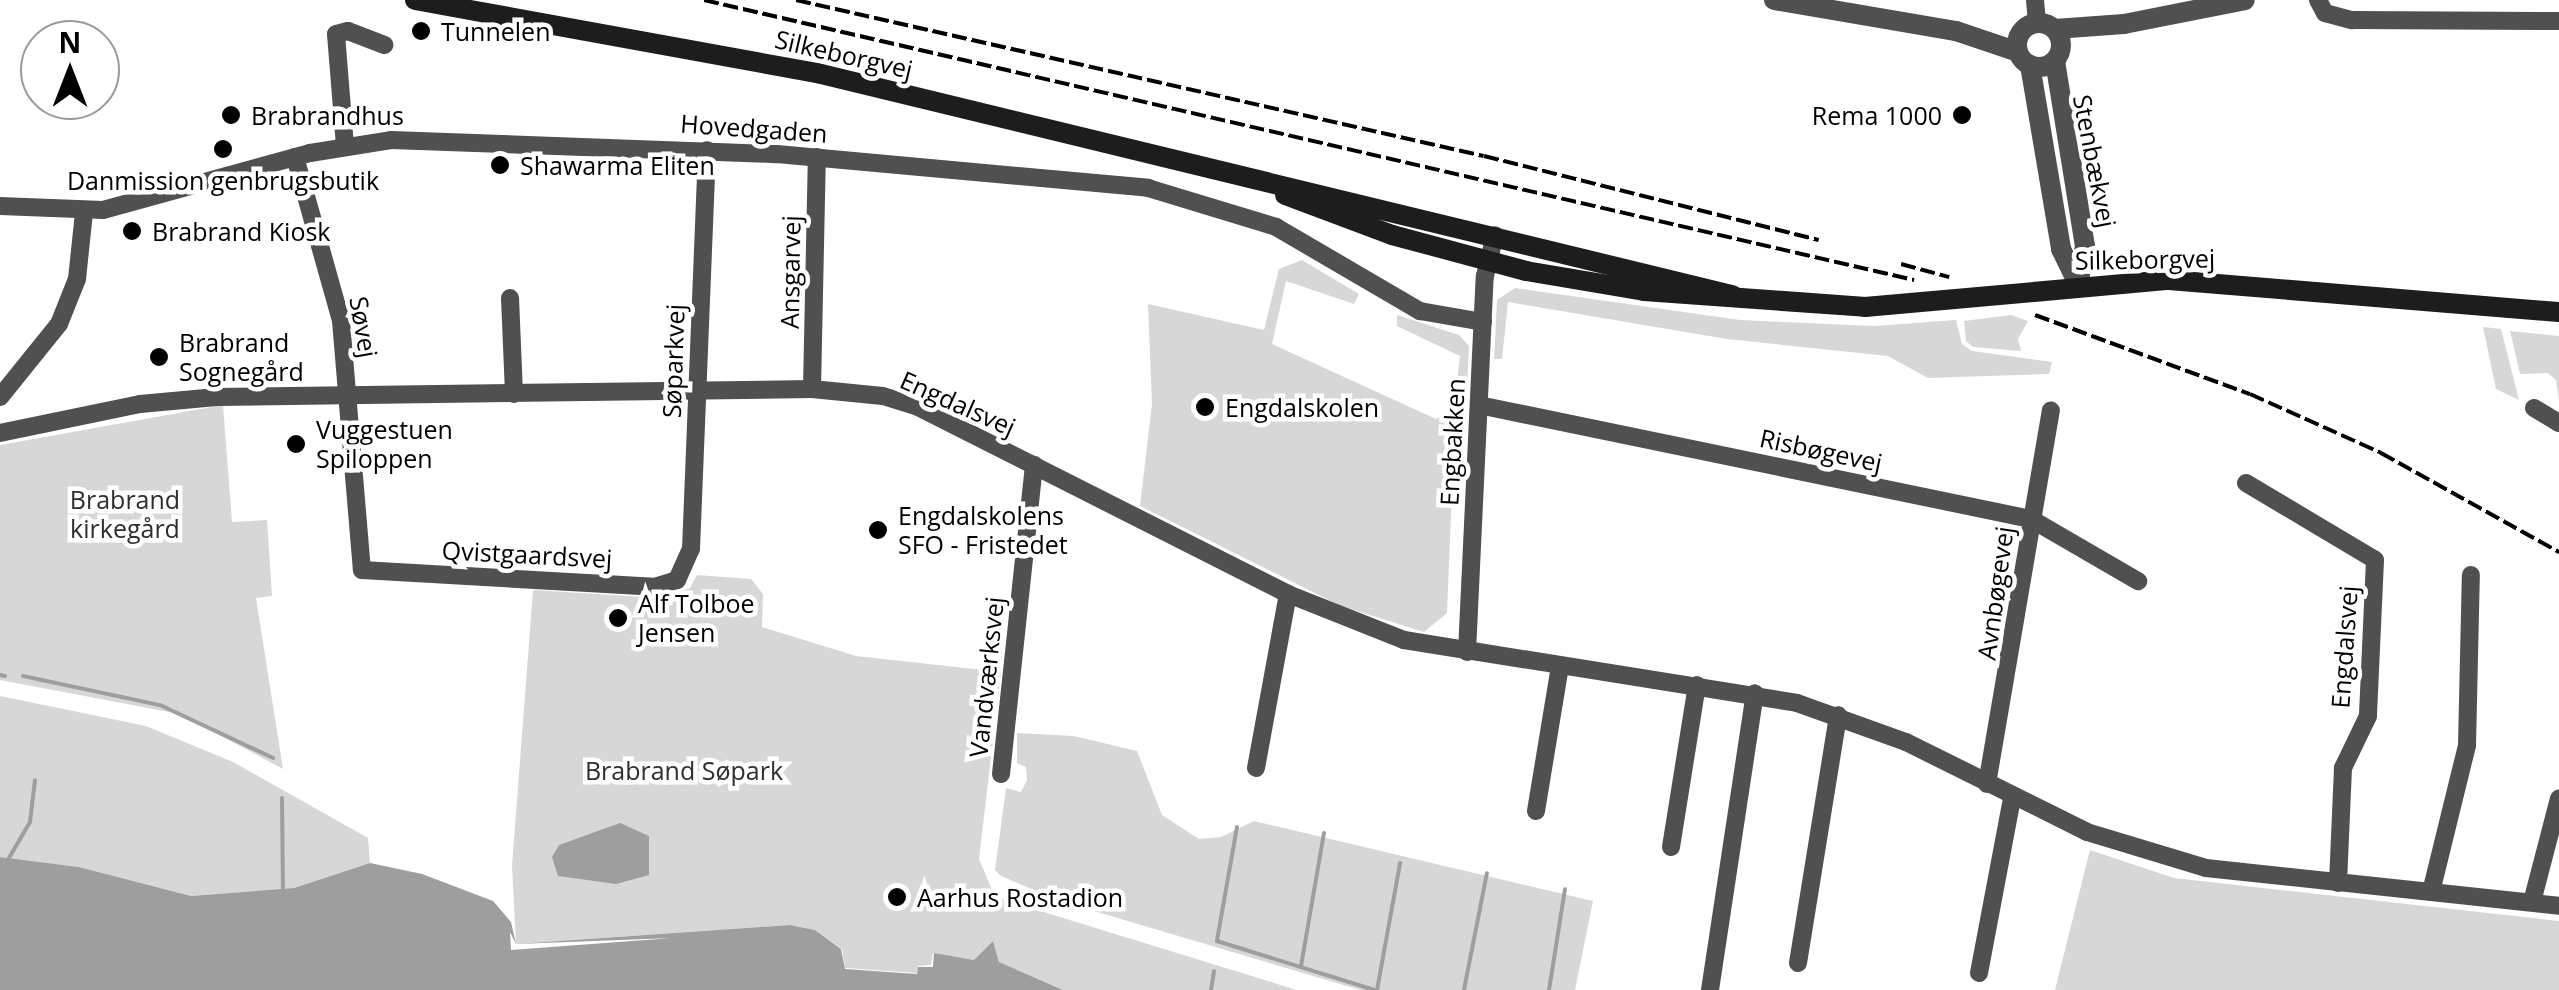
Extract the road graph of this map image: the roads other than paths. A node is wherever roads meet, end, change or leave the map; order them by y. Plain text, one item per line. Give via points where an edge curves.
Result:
1 (416, 0) edge
2 (1774, 0) edge
3 (2035, 0) edge
4 (2245, 0) edge
5 (2318, 0) edge
6 (1861, 7) edge
7 (2559, 21) edge
8 (2124, 24) junction
9 (2032, 40) junction
10 (384, 46) dead end
11 (2058, 56) junction
12 (345, 146) junction
13 (708, 150) junction
14 (295, 157) junction
15 (817, 157) junction
16 (1255, 182) junction
17 (0, 206) edge
18 (84, 212) junction
19 (1495, 235) junction
20 (1489, 261) junction
21 (2078, 284) junction
22 (1732, 295) junction
23 (510, 298) dead end
24 (2559, 312) edge
25 (1483, 322) junction
26 (812, 389) junction
27 (696, 393) junction
28 (348, 394) junction
29 (514, 394) junction
30 (0, 397) edge
31 (1479, 405) junction
32 (2534, 408) dead end
33 (2051, 410) dead end
34 (2559, 423) edge
35 (0, 433) edge
36 (1034, 465) junction
37 (2246, 483) dead end
38 (2031, 519) junction
39 (362, 570) joint
40 (684, 572) joint
41 (2470, 574) dead end
42 (2138, 582) dead end
43 (1288, 594) junction
44 (1468, 652) junction
45 (1560, 666) junction
46 (1696, 684) junction
47 (1755, 693) junction
48 (1838, 715) junction
49 (1256, 768) dead end
50 (1001, 774) dead end
51 (1986, 784) junction
52 (2012, 798) junction
53 (2559, 798) edge
54 (1536, 811) dead end
55 (1671, 846) dead end
56 (2338, 883) junction
57 (2430, 892) junction
58 (2532, 902) junction
59 (2559, 906) edge
60 (1798, 964) dead end
61 (1979, 973) dead end
62 (1710, 990) edge

1 - 16 main road, Silkeborgvej via 778,64
2 - 6 street
3 - 9 street, Stenbækvej
4 - 8 street
5 - 7 street via 2325,12 2352,20
6 - 9 street
8 - 9 street
8 - 11 street
9 - 11 street
9 - 11 street, Stenbækvej
9 - 21 street, Stenbækvej via 2060,249
10 - 12 street via 348,31 336,34
11 - 21 street, Stenbækvej via 2085,246
12 - 13 street, Hovedgaden via 439,138
12 - 14 street, Hovedgaden
13 - 15 street, Hovedgaden
13 - 27 street, Søparkvej
14 - 18 street, Hovedgaden
14 - 28 street, Søvej via 341,322
15 - 25 street, Hovedgaden via 1148,188 1276,227 1420,311
15 - 26 street, Ansgarvej
16 - 19 main road, Silkeborgvej
16 - 20 main road, Silkeborgvej via 1392,235
17 - 18 street, Hovedgaden
18 - 30 street via 77,279 59,324
19 - 20 street, Engbakken
19 - 22 main road, Silkeborgvej
20 - 22 main road, Silkeborgvej via 1644,292
20 - 25 street, Engbakken
21 - 22 main road, Silkeborgvej via 1865,307
21 - 24 main road, Silkeborgvej via 2226,283
23 - 29 street
25 - 31 street, Engbakken
26 - 27 street, Engdalsvej
26 - 36 street, Engdalsvej via 918,407
27 - 29 street, Engdalsvej
27 - 40 street, Søparkvej via 692,549
28 - 29 street, Engdalsvej
28 - 35 street, Engdalsvej via 140,404
28 - 39 street, Søvej
31 - 38 street, Risbøgevej
31 - 44 street, Engbakken
32 - 34 street
33 - 38 street, Avnbøgevej
36 - 43 street, Engdalsvej
36 - 50 street, Vandværksvej
37 - 56 street, Engdalsvej via 2374,560 2368,716 2342,768
38 - 42 street, Risbøgevej
38 - 51 street, Avnbøgevej
39 - 40 street, Qvistgaardsvej via 654,587
41 - 57 street via 2467,745
43 - 44 street, Engdalsvej via 1357,625
43 - 49 street
44 - 45 street, Engdalsvej
45 - 46 street, Engdalsvej
45 - 54 street
46 - 47 street, Engdalsvej
46 - 55 street
47 - 48 street, Engdalsvej
47 - 62 street
48 - 51 street, Engdalsvej
48 - 60 street
51 - 52 street, Engdalsvej
52 - 56 street, Engdalsvej via 2174,860
52 - 61 street
53 - 58 street
56 - 57 street, Engdalsvej
57 - 58 street, Engdalsvej
58 - 59 street, Engdalsvej

